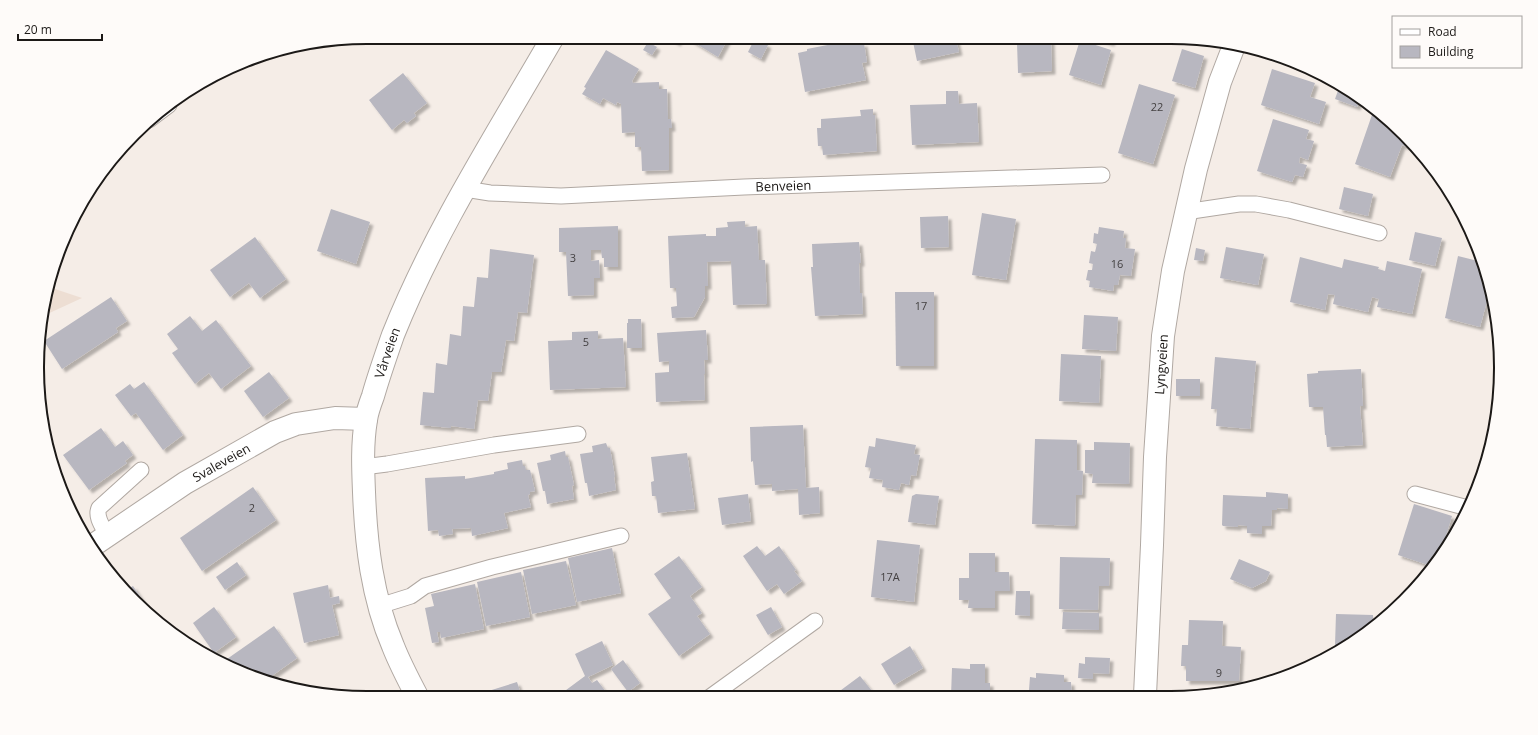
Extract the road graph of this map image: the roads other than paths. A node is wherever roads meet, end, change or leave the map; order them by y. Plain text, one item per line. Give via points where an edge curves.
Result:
1 (549, 44) edge
2 (1232, 50) edge
3 (1102, 175) dead end
4 (465, 189) junction
5 (1185, 212) junction
6 (1379, 233) dead end
7 (366, 419) junction
8 (578, 434) dead end
9 (363, 466) junction
10 (141, 470) dead end
11 (1415, 494) dead end
12 (1463, 507) edge
13 (621, 536) dead end
14 (100, 541) edge
15 (379, 606) junction
16 (815, 621) dead end
17 (415, 691) edge
18 (718, 691) edge
19 (1145, 691) edge

1 - 4 street, Vårveien
2 - 5 street, Lyngveien via 1220,82
3 - 4 lane, Benveien via 562,196 490,193
4 - 7 street, Vårveien via 421,271 401,316 382,364
5 - 6 lane via 1256,204
5 - 19 street, Lyngveien via 1163,336
7 - 9 street, Vårveien
7 - 14 street, Svaleveien via 335,418 296,424 276,432 185,483
8 - 9 lane
9 - 15 street, Vårveien via 366,530
10 - 14 lane via 99,508 97,512
11 - 12 lane
13 - 15 lane via 425,586 411,596
15 - 17 street, Vårveien via 393,646
16 - 18 lane

